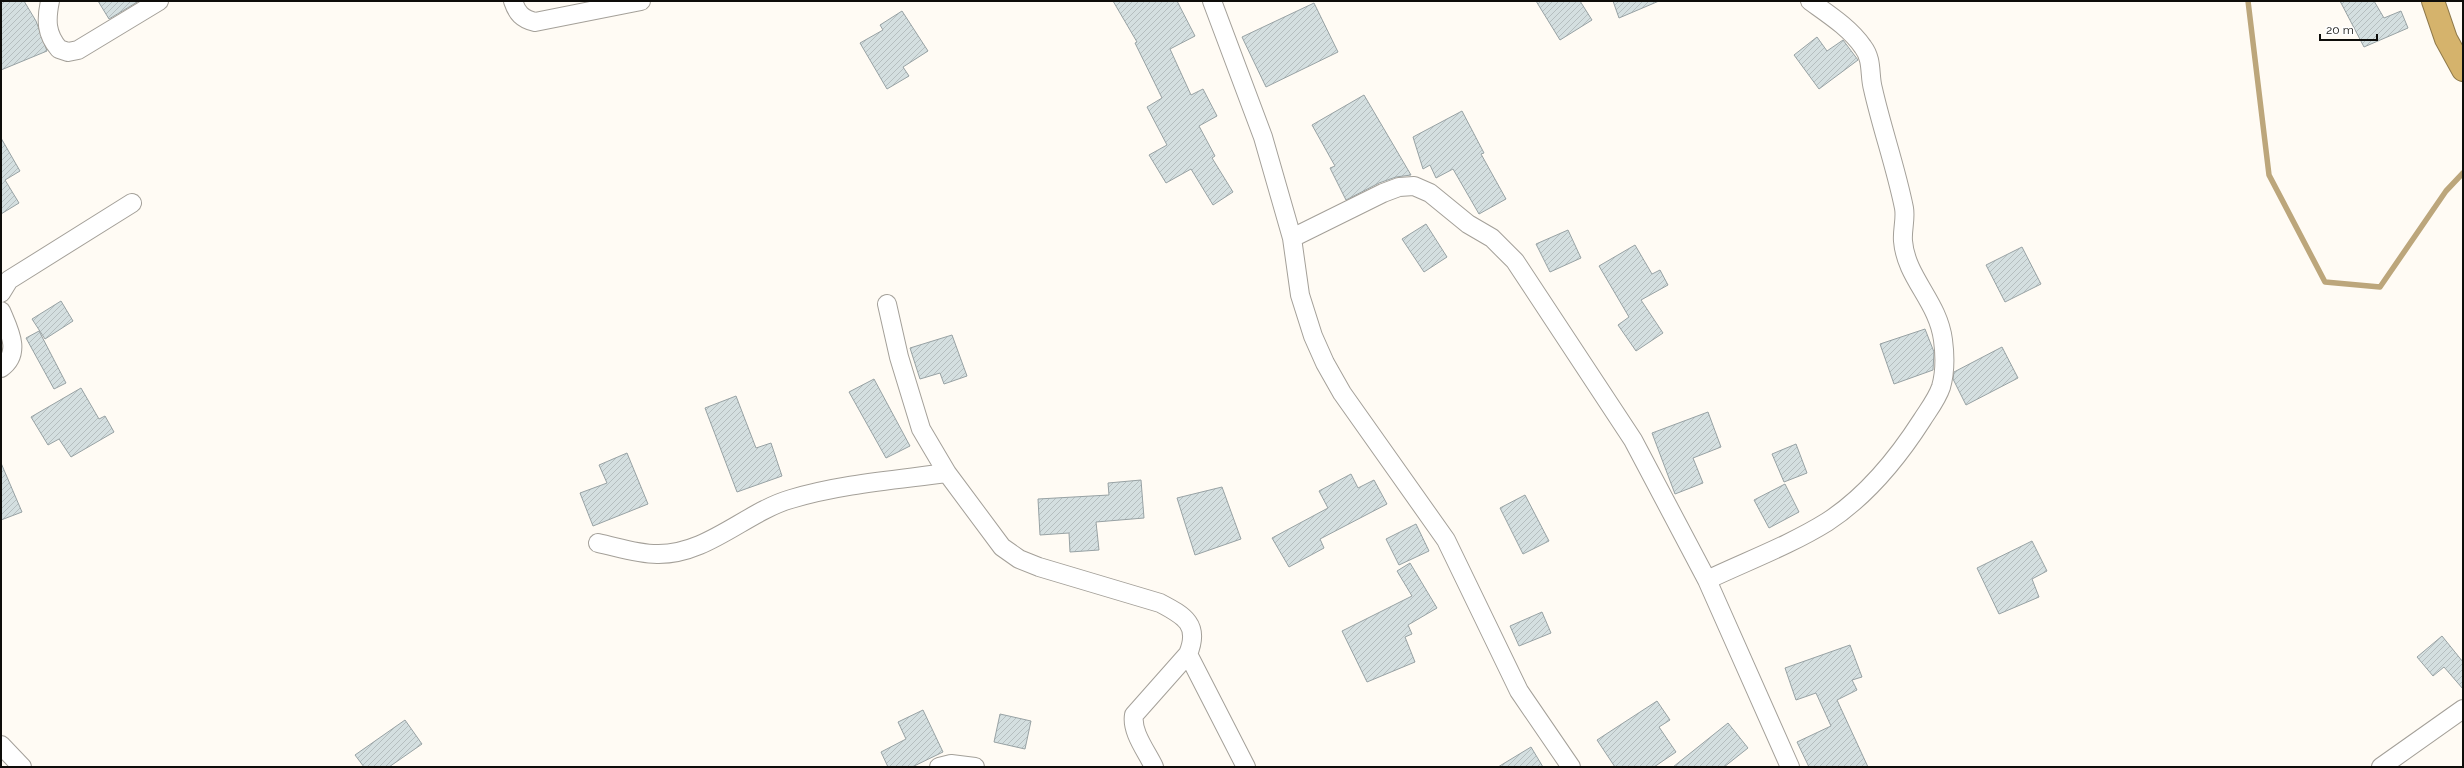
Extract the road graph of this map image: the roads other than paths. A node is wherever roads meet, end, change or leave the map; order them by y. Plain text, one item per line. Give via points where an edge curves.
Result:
1 (50, 1) edge
2 (159, 1) edge
3 (513, 1) edge
4 (641, 1) edge
5 (1212, 1) edge
6 (1810, 1) edge
7 (2432, 1) edge
8 (2463, 70) edge
9 (132, 203) dead end
10 (1292, 238) junction
11 (1, 293) edge
12 (887, 304) dead end
13 (1, 311) edge
14 (1, 368) edge
15 (947, 473) junction
16 (598, 543) dead end
17 (1707, 580) junction
18 (1188, 654) junction
19 (2463, 709) edge
20 (1, 745) edge
21 (22, 767) edge
22 (939, 767) edge
23 (975, 767) edge
24 (1154, 767) edge
25 (1246, 767) edge
26 (1571, 767) edge
27 (1790, 767) edge
28 (2381, 767) edge

1 - 2 street via 47,25 49,35 59,49 68,52 78,50
3 - 4 street via 518,13 525,19 535,22
5 - 10 street via 1263,137
6 - 17 street via 1857,39 1869,57 1872,86 1904,210 1903,241 1906,258 1940,322 1945,356 1941,386 1937,397 1901,453 1875,481 1828,521 1802,536
7 - 8 highway via 2446,39
9 - 11 street via 9,280
10 - 17 street via 1383,193 1399,187 1414,186 1430,193 1468,224 1492,238 1515,261 1633,440
10 - 26 street via 1300,295 1325,363 1342,393 1446,540 1519,691
12 - 15 street via 899,357 921,429
13 - 14 street via 12,336 13,348 11,357
15 - 16 street via 820,491 790,499 768,507 700,544 678,552 658,555
15 - 18 street via 1002,547 1019,559 1160,603 1176,611 1186,619 1193,630 1193,642
17 - 27 street
18 - 24 street via 1134,715 1136,732
18 - 25 street
19 - 28 street
20 - 21 street
22 - 23 street via 951,764

